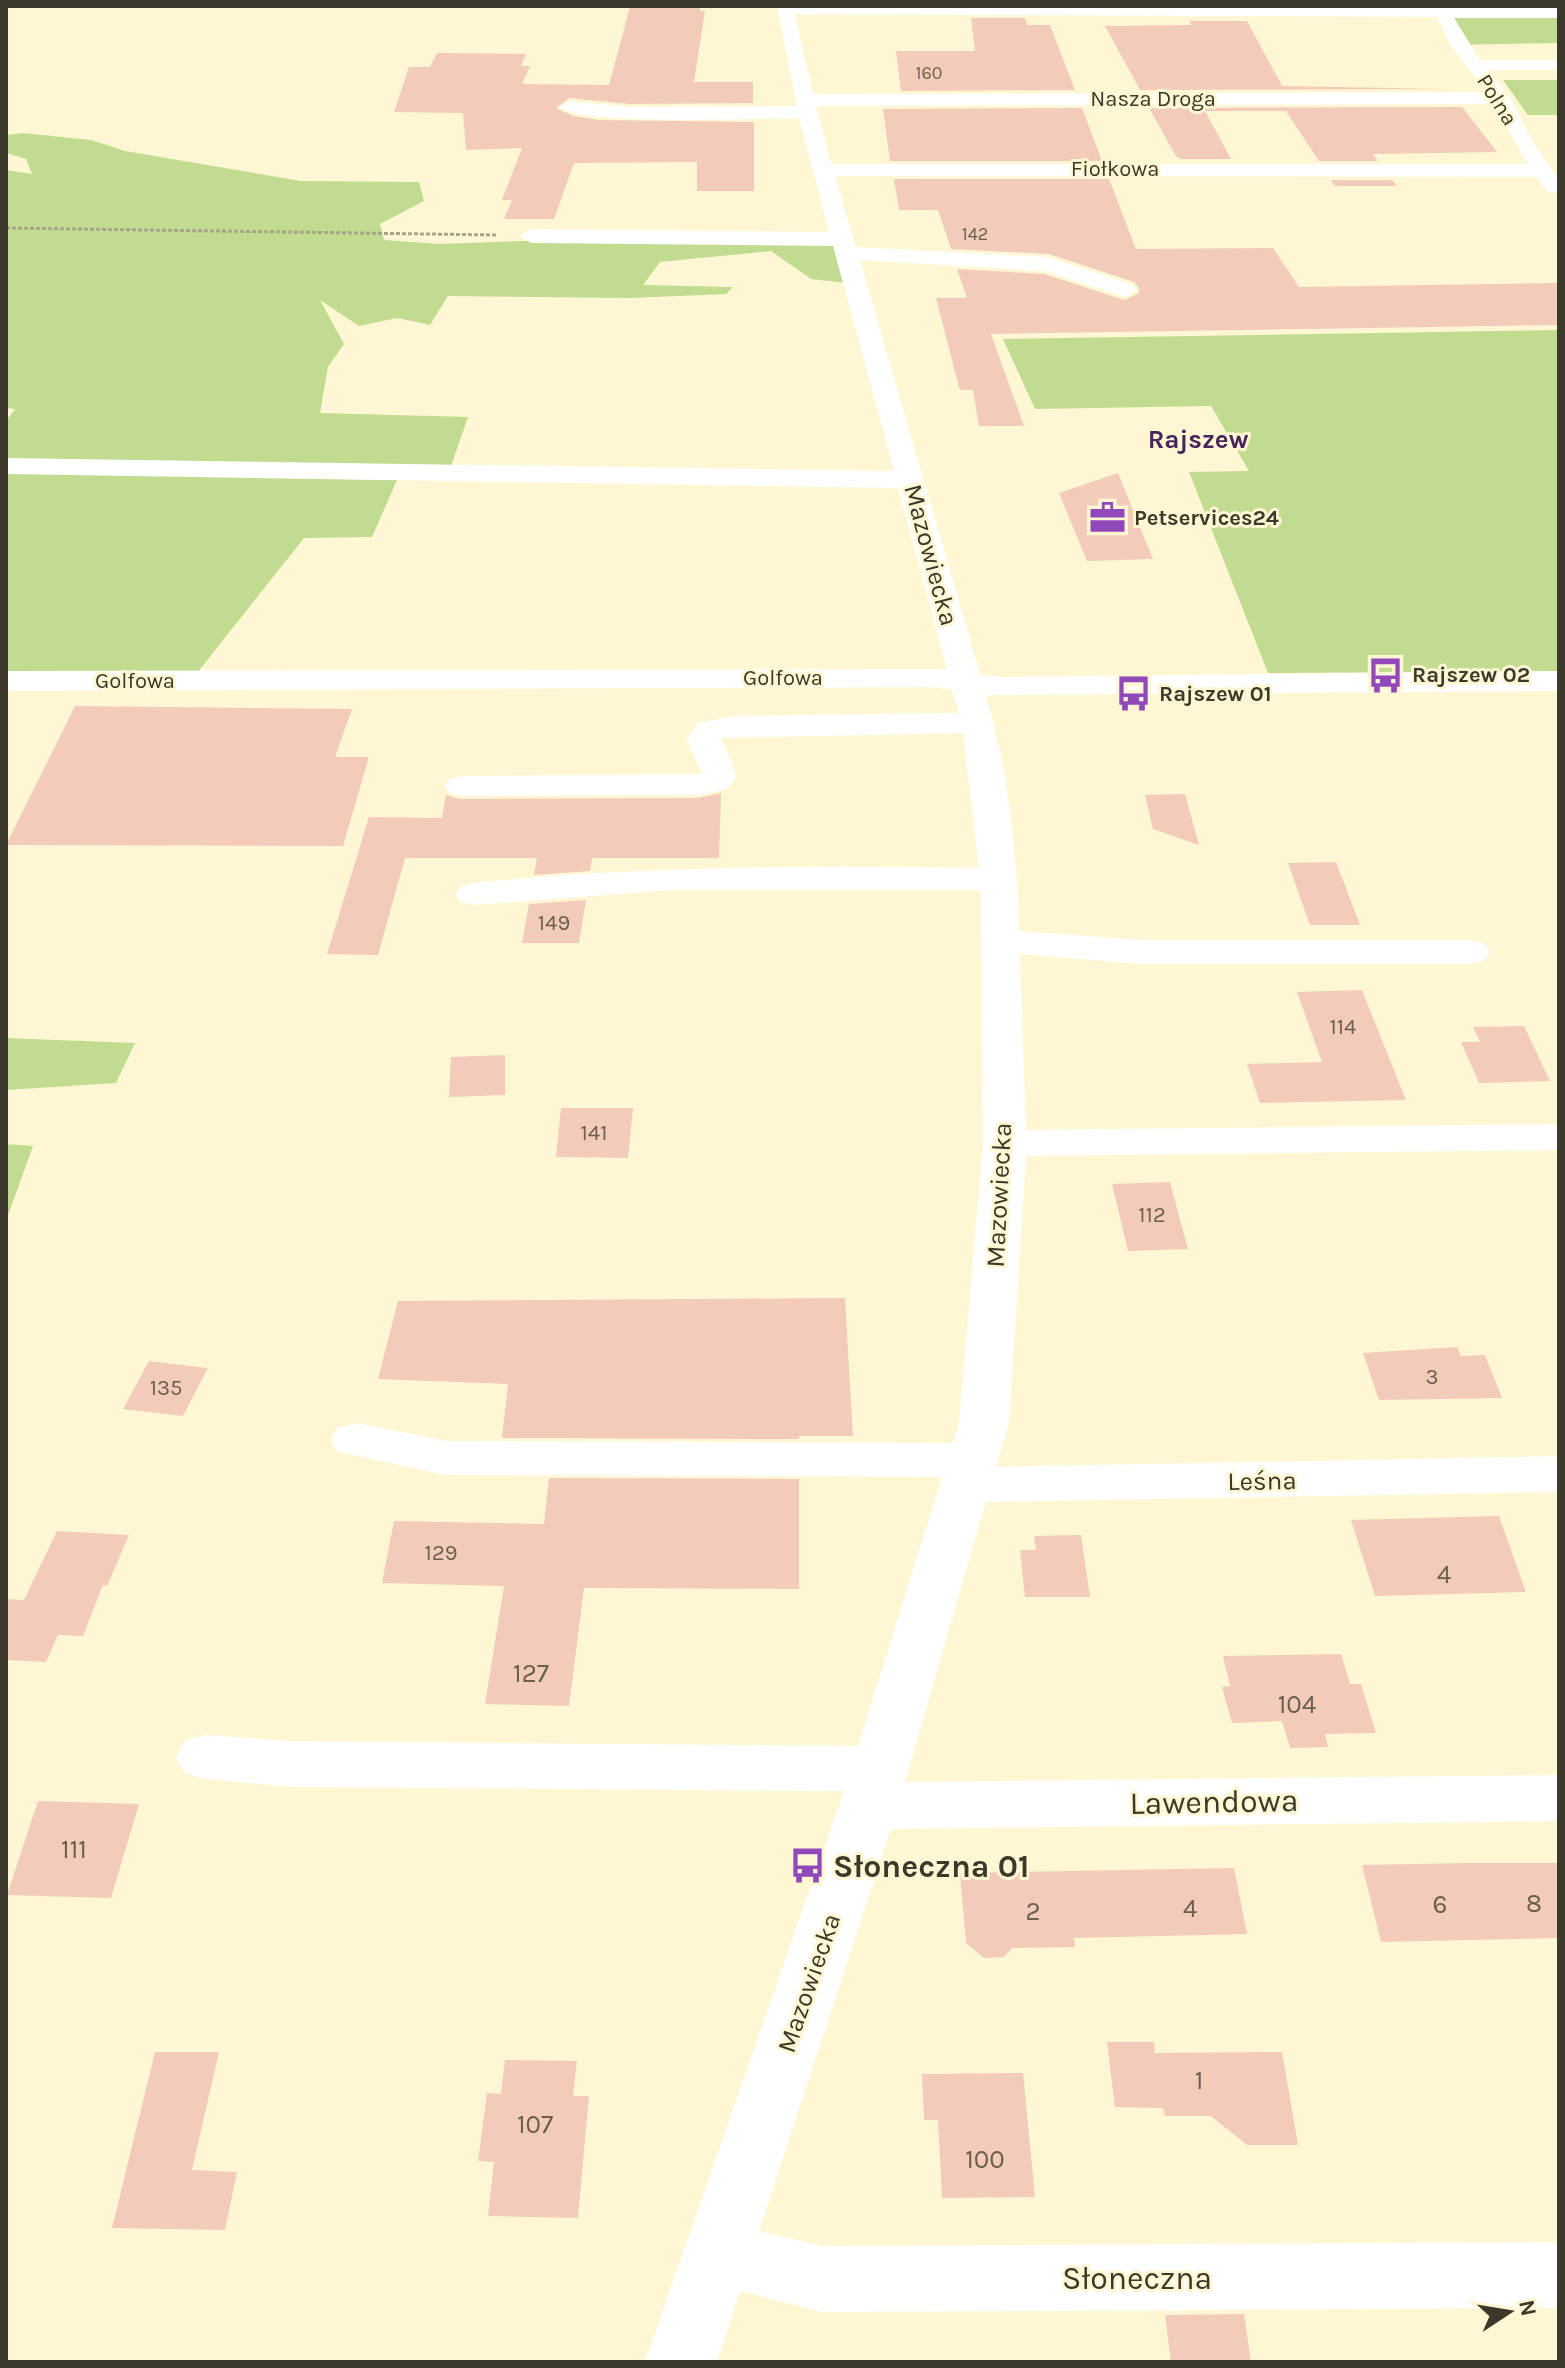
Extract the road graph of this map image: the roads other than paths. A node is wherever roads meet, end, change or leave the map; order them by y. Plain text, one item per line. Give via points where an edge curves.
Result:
1 (785, 8) edge
2 (1443, 9) edge
3 (1559, 13) edge
4 (1474, 65) junction
5 (1559, 65) edge
6 (1501, 98) junction
7 (806, 106) junction
8 (569, 107) dead end
9 (1524, 145) junction
10 (1547, 145) dead end
11 (823, 170) junction
12 (1543, 171) junction
13 (1559, 193) edge
14 (531, 236) road end
15 (845, 246) junction
16 (1125, 290) dead end
17 (6, 466) edge
18 (911, 480) junction
19 (6, 681) edge
20 (1559, 681) edge
21 (972, 702) junction
22 (461, 786) dead end
23 (999, 879) junction
24 (474, 894) dead end
25 (1002, 941) junction
26 (1471, 952) dead end
27 (1559, 1137) edge
28 (1005, 1143) junction
29 (356, 1440) dead end
30 (969, 1472) junction
31 (1559, 1474) edge
32 (205, 1757) dead end
33 (875, 1787) junction
34 (1559, 1798) edge
35 (719, 2253) junction
36 (1559, 2275) edge
37 (681, 2362) edge

1 - 2 street
1 - 7 street, Mazowiecka
2 - 3 street
2 - 4 street, Polna
4 - 5 street
4 - 6 street, Polna
6 - 7 street, Nasza Droga
6 - 9 street, Polna
7 - 8 street, Nasza Droga via 620,113
7 - 11 street, Mazowiecka
9 - 10 street
9 - 12 street, Polna
11 - 12 street, Fiołkowa
11 - 15 street, Mazowiecka
12 - 13 street, Polna
14 - 15 street
15 - 16 street via 1048,264
15 - 18 street, Mazowiecka
17 - 18 street
18 - 21 street, Mazowiecka
19 - 21 street, Golfowa via 916,677
20 - 21 street, Golfowa via 1000,687
21 - 22 street via 710,730 704,739 720,776 698,785
21 - 23 street, Mazowiecka
23 - 24 street via 738,876 585,881
23 - 25 street, Mazowiecka
25 - 26 street via 1140,952
25 - 28 street, Mazowiecka
27 - 28 street
28 - 30 street, Mazowiecka via 984,1423
29 - 30 street, Leśna via 446,1458
30 - 31 street, Leśna
30 - 33 street, Mazowiecka
32 - 33 street, Lawendowa
33 - 34 street, Lawendowa
33 - 35 street, Mazowiecka
35 - 36 street, Słoneczna via 822,2279
35 - 37 street, Mazowiecka

